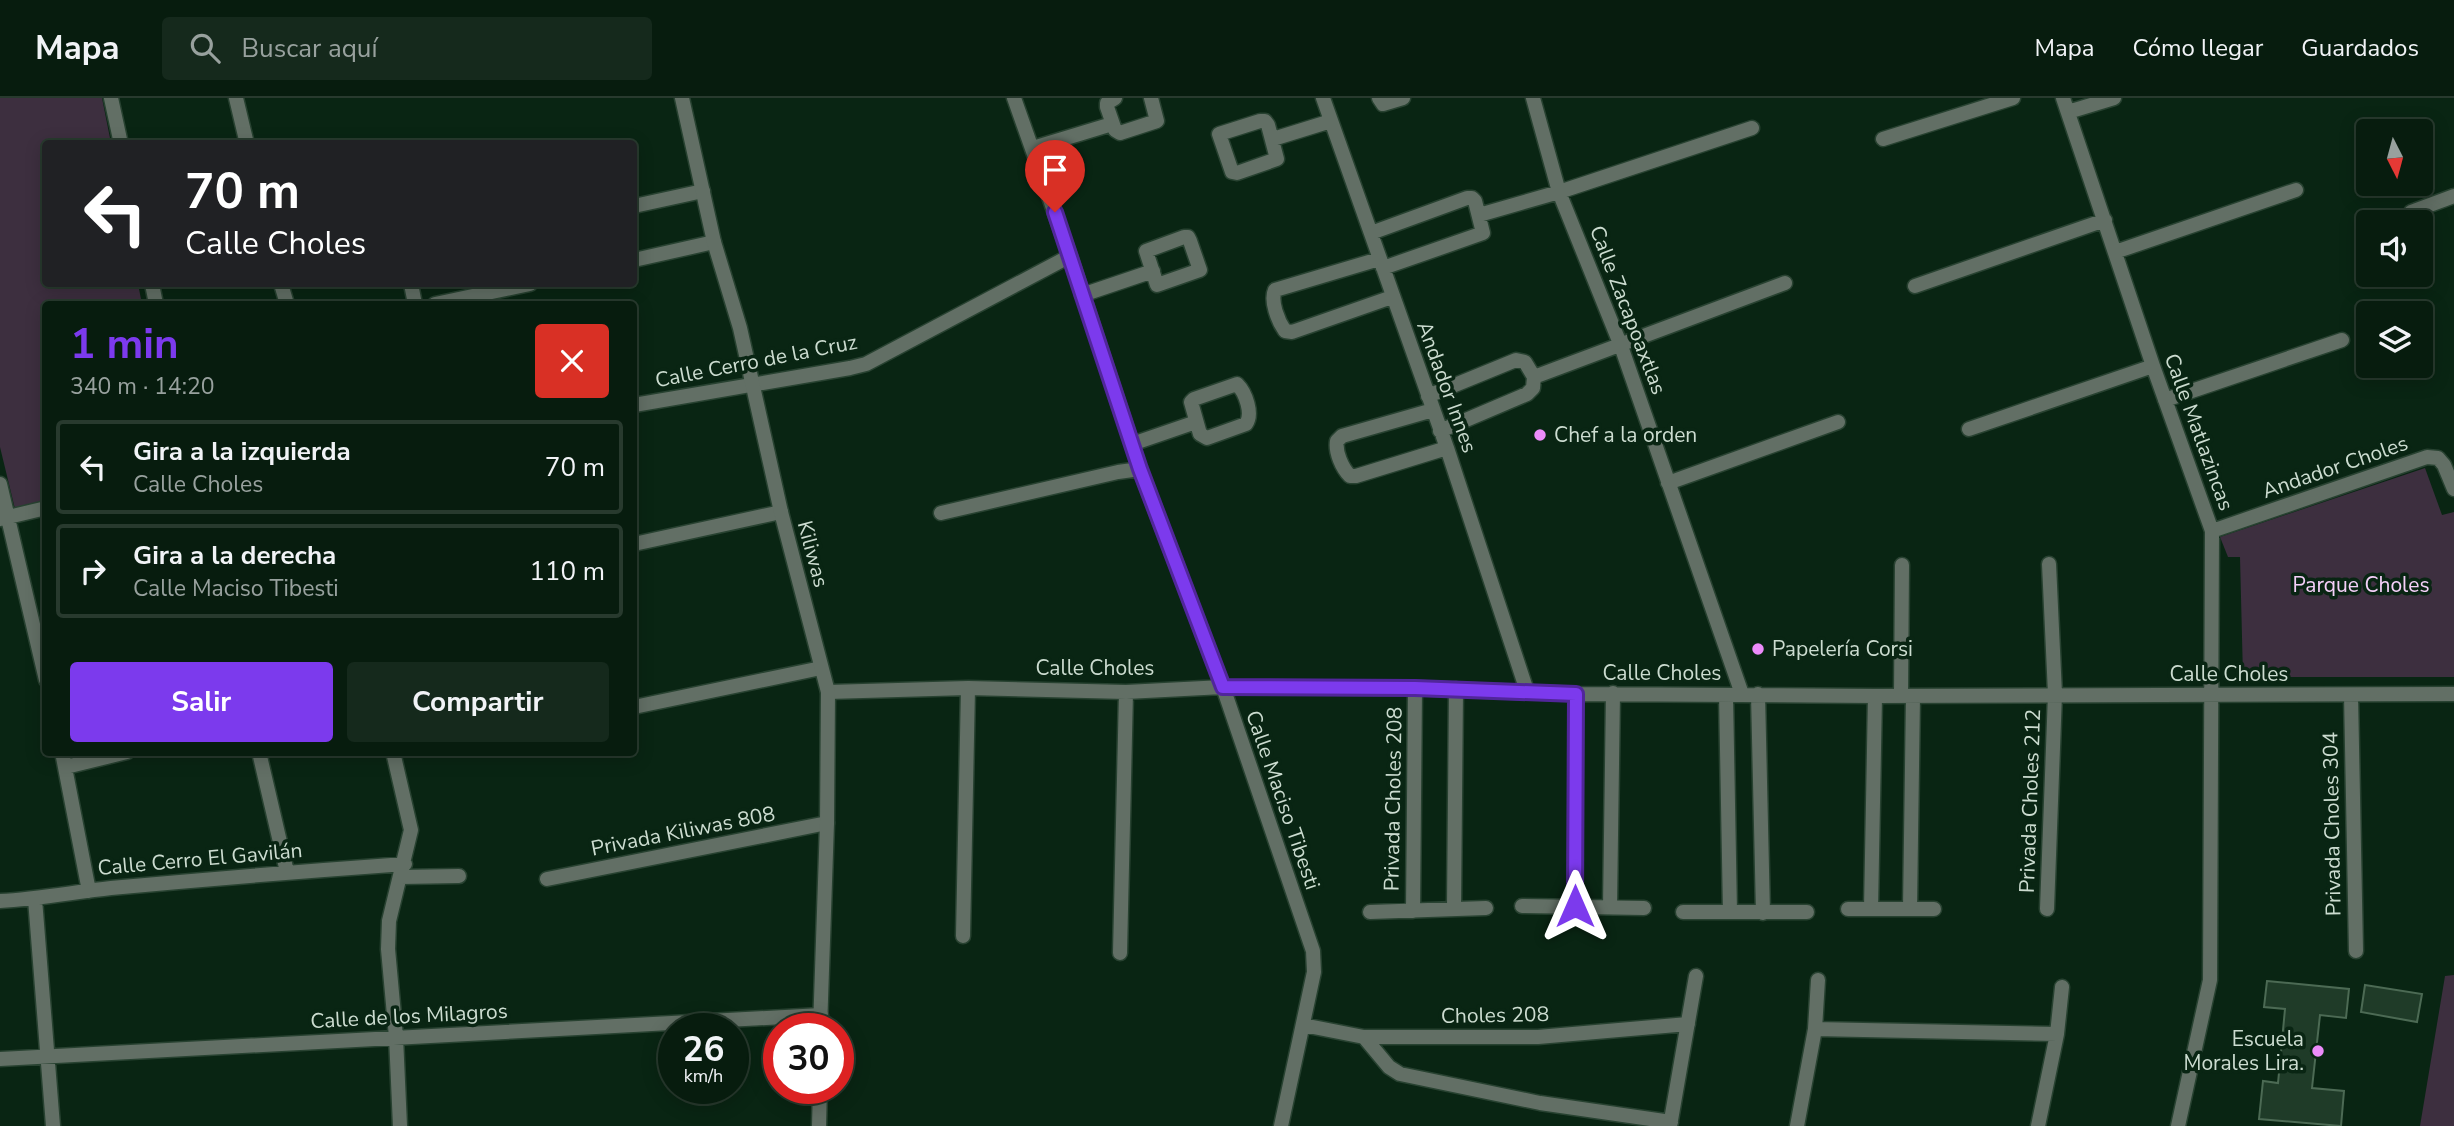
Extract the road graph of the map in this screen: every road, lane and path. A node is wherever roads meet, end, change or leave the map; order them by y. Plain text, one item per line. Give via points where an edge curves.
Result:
1 (111, 98) edge
2 (236, 98) edge
3 (682, 98) edge
4 (1014, 98) edge
5 (1115, 98) edge
6 (1152, 98) edge
7 (1323, 98) edge
8 (1379, 98) edge
9 (1404, 98) edge
10 (1533, 98) edge
11 (2013, 98) edge
12 (2114, 98) edge
13 (2066, 105) edge
14 (1331, 121) junction
15 (1112, 124) junction
16 (1752, 128) dead end
17 (1273, 139) junction
18 (1884, 139) dead end
19 (120, 140) edge
20 (246, 140) edge
21 (1033, 148) junction
22 (2296, 190) dead end
23 (703, 191) junction
24 (1559, 192) junction
25 (2454, 196) edge
26 (637, 205) edge
27 (2416, 210) edge
28 (1479, 215) junction
29 (2105, 220) junction
30 (1371, 233) junction
31 (714, 242) junction
32 (2115, 252) junction
33 (1070, 256) junction
34 (637, 259) edge
35 (1381, 264) junction
36 (1153, 271) dead end
37 (1785, 283) dead end
38 (1915, 286) dead end
39 (516, 287) edge
40 (1082, 295) junction
41 (1392, 297) junction
42 (449, 301) edge
43 (2342, 340) dead end
44 (1621, 346) junction
45 (2153, 366) junction
46 (1534, 377) junction
47 (754, 385) junction
48 (2165, 400) junction
49 (1431, 403) junction
50 (637, 404) edge
51 (1196, 422) junction
52 (1838, 422) dead end
53 (1969, 429) dead end
54 (1440, 430) junction
55 (1132, 443) junction
56 (1447, 448) junction
57 (1140, 469) junction
58 (1668, 483) junction
59 (0, 484) edge
60 (2454, 489) edge
61 (42, 509) edge
62 (780, 512) junction
63 (942, 513) dead end
64 (4, 518) edge
65 (2212, 531) junction
66 (637, 543) edge
67 (2049, 564) dead end
68 (1902, 565) dead end
69 (41, 640) edge
70 (821, 668) junction
71 (1223, 687) junction
72 (968, 688) junction
73 (1415, 688) junction
74 (1456, 689) junction
75 (828, 691) junction
76 (1527, 691) junction
77 (1126, 692) junction
78 (1613, 693) junction
79 (1576, 694) junction
80 (1742, 694) junction
81 (1758, 694) junction
82 (2055, 694) junction
83 (2454, 694) edge
84 (1726, 695) junction
85 (2211, 695) junction
86 (2351, 695) junction
87 (1875, 696) junction
88 (1907, 696) junction
89 (637, 706) edge
90 (63, 756) edge
91 (111, 756) edge
92 (260, 756) edge
93 (394, 756) edge
94 (66, 767) junction
95 (827, 823) junction
96 (403, 870) junction
97 (286, 872) junction
98 (459, 876) dead end
99 (547, 879) dead end
100 (89, 891) junction
101 (35, 899) junction
102 (0, 901) edge
103 (1522, 906) dead end
104 (1575, 906) junction
105 (1454, 908) junction
106 (1486, 908) dead end
107 (1610, 908) junction
108 (1644, 908) dead end
109 (1848, 909) dead end
110 (1871, 909) junction
111 (1910, 909) junction
112 (1934, 909) dead end
113 (2048, 909) dead end
114 (1412, 911) junction
115 (1370, 912) dead end
116 (1683, 912) dead end
117 (1730, 912) junction
118 (1807, 912) dead end
119 (1763, 913) junction
120 (963, 936) dead end
121 (2356, 951) dead end
122 (1120, 953) dead end
123 (1696, 976) dead end
124 (1818, 980) dead end
125 (2062, 987) dead end
126 (820, 1013) edge
127 (763, 1024) edge
128 (1688, 1024) junction
129 (1303, 1026) junction
130 (1815, 1029) junction
131 (2057, 1034) junction
132 (396, 1037) junction
133 (1364, 1037) junction
134 (48, 1056) junction
135 (0, 1059) edge
136 (820, 1104) edge
137 (1670, 1124) edge
138 (52, 1126) edge
139 (400, 1126) edge
140 (820, 1126) edge
141 (1281, 1126) edge
142 (1797, 1126) edge
143 (2038, 1126) edge
144 (2178, 1126) edge

1 - 19 street
2 - 20 street
3 - 23 street, Kiliwas
4 - 21 street, Calle Maciso Tibesti
5 - 15 street via 1107,103
6 - 15 street via 1157,121 1121,133
7 - 14 street, Andador Innes
8 - 9 street via 1383,104
10 - 24 street, Calle Zacapoaxtlas
11 - 18 street
12 - 13 street
13 - 29 street, Calle Matlazincas
14 - 17 street
14 - 30 street, Andador Innes
15 - 21 street
16 - 24 street
17 - 17 street via 1277,159 1237,173 1229,168 1219,134 1265,121
21 - 33 street, Calle Maciso Tibesti
22 - 32 street
23 - 26 street
23 - 31 street, Kiliwas
24 - 28 street
24 - 44 street, Calle Zacapoaxtlas
25 - 27 street
28 - 30 street via 1475,201 1467,198
28 - 35 street via 1485,230 1480,235
29 - 32 street, Calle Matlazincas
29 - 38 street
30 - 35 street, Andador Innes
31 - 34 street
31 - 47 street, Kiliwas
32 - 45 street, Calle Matlazincas
33 - 40 street, Calle Maciso Tibesti
33 - 47 street, Calle Cerro de la Cruz via 866,363
35 - 41 street, Andador Innes
35 - 41 street via 1275,290 1273,300 1282,327 1292,332
36 - 40 street
37 - 44 street
39 - 42 street
40 - 55 street, Calle Maciso Tibesti
41 - 49 street, Andador Innes
43 - 48 street
44 - 46 street
44 - 58 street, Calle Zacapoaxtlas
45 - 48 street, Calle Matlazincas
45 - 53 street
46 - 49 street via 1525,362 1516,360
46 - 54 street via 1527,394
47 - 50 street, Calle Cerro de la Cruz
47 - 62 street, Kiliwas
48 - 65 street, Calle Matlazincas
49 - 54 street, Andador Innes
49 - 56 street via 1342,436 1336,447 1350,477
51 - 51 street via 1200,434 1207,438 1246,425 1250,415 1241,388 1231,385 1194,399
51 - 55 street
52 - 58 street
54 - 56 street, Andador Innes
55 - 57 street, Calle Maciso Tibesti
56 - 76 street, Andador Innes
57 - 63 street
57 - 71 street, Calle Maciso Tibesti
58 - 80 street, Calle Zacapoaxtlas
59 - 64 street
60 - 65 street, Andador Choles via 2444,465 2438,458 2427,457
61 - 64 street
62 - 66 street
62 - 70 street, Kiliwas
64 - 69 street
65 - 85 street, Calle Matlazincas
67 - 82 street, Privada Choles 212
68 - 88 street
70 - 75 street, Kiliwas
70 - 89 street
71 - 73 street, Calle Choles
71 - 77 street, Calle Choles
71 - 129 street, Calle Maciso Tibesti via 1313,951 1314,972
72 - 75 street, Calle Choles
72 - 77 street, Calle Choles
72 - 120 street
73 - 74 street, Calle Choles
73 - 114 street, Privada Choles 208
74 - 76 street, Calle Choles
74 - 105 street
75 - 95 street, Kiliwas
76 - 79 street, Calle Choles
77 - 122 street
78 - 79 street, Calle Choles
78 - 84 street, Calle Choles
78 - 107 street
79 - 104 street
80 - 81 street, Calle Choles
80 - 84 street, Calle Choles
81 - 87 street, Calle Choles
81 - 119 street
82 - 85 street, Calle Choles
82 - 88 street, Calle Choles
82 - 113 street, Privada Choles 212
83 - 86 street, Calle Choles
84 - 117 street
85 - 86 street, Calle Choles
85 - 144 street, Calle Matlazincas via 2210,980
86 - 121 street, Privada Choles 304
87 - 88 street, Calle Choles
87 - 110 street
88 - 111 street
90 - 94 street
91 - 94 street
92 - 97 street
93 - 96 street via 411,830
94 - 100 street
95 - 99 street, Privada Kiliwas 808
95 - 126 street, Kiliwas
96 - 97 street, Calle Cerro El Gavilán
96 - 98 street, Calle Cerro El Gavilán
96 - 132 street via 389,921
97 - 100 street, Calle Cerro El Gavilán
100 - 101 street, Calle Cerro El Gavilán
101 - 102 street, Calle Cerro El Gavilán
101 - 134 street
103 - 104 street
104 - 107 street
105 - 106 street, Privada Choles 208
105 - 114 street, Privada Choles 208
107 - 108 street
109 - 110 street
110 - 111 street
111 - 112 street
114 - 115 street, Privada Choles 208
116 - 117 street
117 - 119 street
118 - 119 street
123 - 128 street
124 - 130 street
125 - 131 street
127 - 132 street, Calle de los Milagros
128 - 133 street, Choles 208 via 1538,1037
128 - 137 street
129 - 133 street, Choles 208
129 - 141 street, Calle Maciso Tibesti
130 - 131 street
130 - 142 street
131 - 143 street
132 - 134 street, Calle de los Milagros
132 - 139 street
133 - 137 street via 1389,1067 1400,1073
134 - 135 street, Calle de los Milagros
134 - 138 street
136 - 140 street

